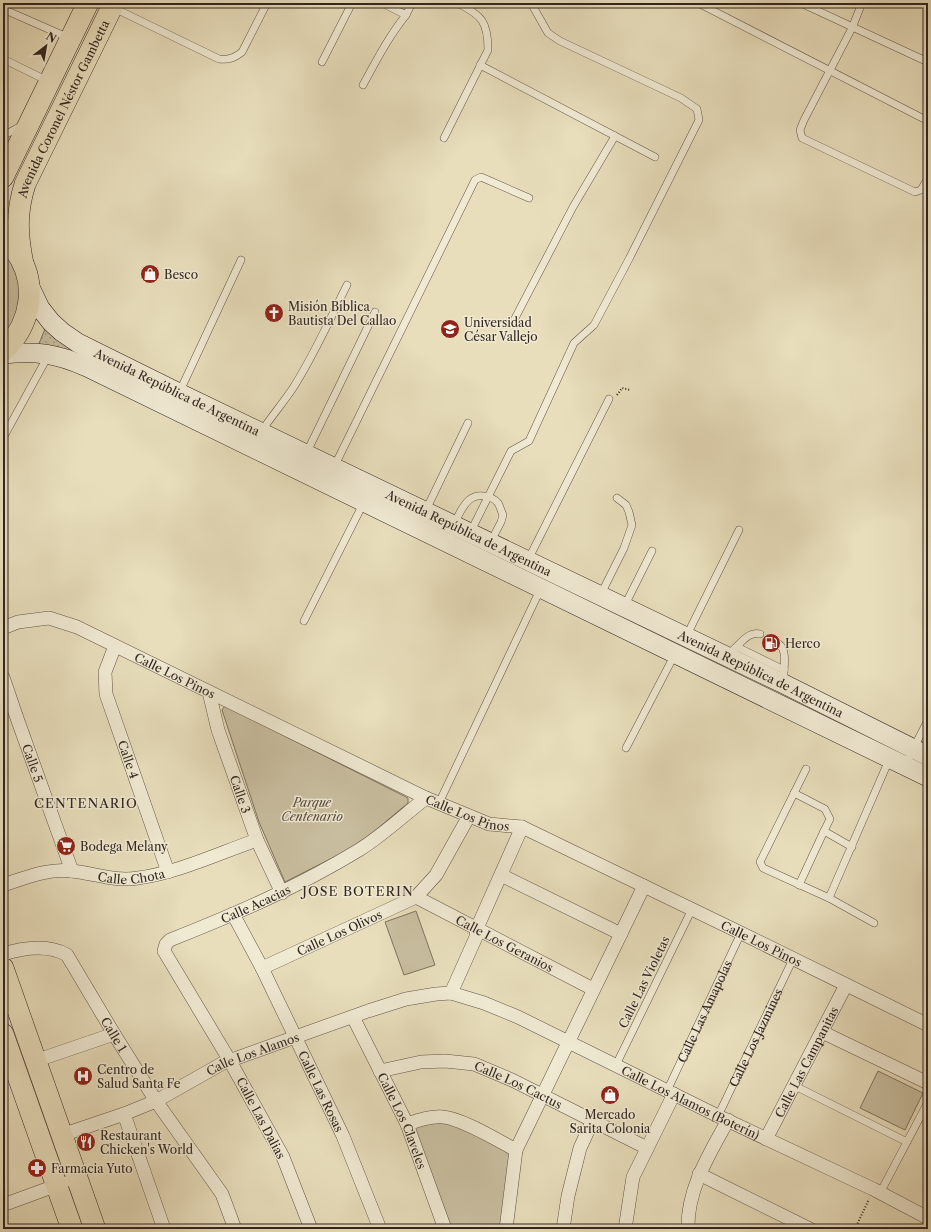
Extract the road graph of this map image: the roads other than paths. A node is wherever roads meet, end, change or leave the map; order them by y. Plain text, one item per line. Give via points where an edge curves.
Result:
1 (88, 3) edge
2 (267, 3) edge
3 (352, 3) edge
4 (382, 3) edge
5 (412, 3) edge
6 (457, 3) edge
7 (531, 3) edge
8 (698, 3) edge
9 (801, 3) edge
10 (862, 3) edge
11 (113, 5) edge
12 (3, 9) edge
13 (406, 15) junction
14 (852, 28) junction
15 (70, 39) junction
16 (3, 59) edge
17 (322, 62) dead end
18 (928, 62) edge
19 (480, 65) junction
20 (829, 71) junction
21 (50, 82) junction
22 (363, 85) dead end
23 (928, 121) edge
24 (30, 122) junction
25 (3, 136) edge
26 (615, 136) junction
27 (444, 138) dead end
28 (655, 157) dead end
29 (3, 177) edge
30 (928, 178) edge
31 (529, 198) dead end
32 (3, 237) edge
33 (241, 260) dead end
34 (23, 264) junction
35 (29, 285) junction
36 (347, 285) dead end
37 (375, 312) dead end
38 (512, 324) dead end
39 (3, 350) edge
40 (3, 354) edge
41 (50, 354) junction
42 (118, 373) junction
43 (178, 393) junction
44 (609, 399) road end
45 (205, 415) junction
46 (468, 423) dead end
47 (261, 432) junction
48 (3, 438) edge
49 (318, 465) junction
50 (368, 494) junction
51 (488, 496) junction
52 (617, 498) dead end
53 (425, 512) junction
54 (462, 529) junction
55 (739, 530) dead end
56 (490, 543) junction
57 (652, 551) dead end
58 (528, 561) junction
59 (541, 588) junction
60 (600, 596) junction
61 (624, 607) junction
62 (304, 621) dead end
63 (3, 628) edge
64 (760, 634) dead end
65 (686, 637) junction
66 (779, 644) dead end
67 (115, 646) junction
68 (731, 652) junction
69 (675, 654) junction
70 (3, 677) edge
71 (784, 677) junction
72 (209, 692) junction
73 (928, 720) edge
74 (626, 748) dead end
75 (909, 757) edge
76 (806, 769) dead end
77 (928, 777) edge
78 (794, 794) junction
79 (426, 798) junction
80 (439, 802) junction
81 (469, 816) junction
82 (522, 827) junction
83 (824, 832) junction
84 (257, 840) junction
85 (852, 847) junction
86 (72, 871) junction
87 (168, 872) junction
88 (500, 875) junction
89 (3, 885) edge
90 (799, 885) junction
91 (644, 886) junction
92 (282, 893) junction
93 (416, 897) junction
94 (829, 898) junction
95 (692, 909) junction
96 (234, 914) junction
97 (874, 922) dead end
98 (477, 928) junction
99 (741, 933) junction
100 (621, 934) junction
101 (164, 951) joint
102 (3, 954) edge
103 (793, 959) junction
104 (3, 968) edge
105 (262, 968) junction
106 (846, 985) junction
107 (593, 989) junction
108 (451, 992) junction
109 (352, 1017) junction
110 (928, 1025) edge
111 (822, 1032) junction
112 (3, 1034) edge
113 (114, 1034) junction
114 (295, 1038) junction
115 (568, 1042) junction
116 (35, 1061) junction
117 (230, 1061) junction
118 (616, 1065) junction
119 (380, 1071) junction
120 (928, 1083) edge
121 (793, 1085) junction
122 (671, 1092) junction
123 (542, 1095) junction
124 (156, 1101) junction
125 (928, 1102) edge
126 (124, 1114) junction
127 (723, 1118) junction
128 (593, 1120) junction
129 (407, 1124) junction
130 (62, 1135) junction
131 (766, 1139) junction
132 (906, 1142) junction
133 (647, 1148) junction
134 (516, 1150) junction
135 (699, 1174) junction
136 (78, 1178) junction
137 (56, 1185) junction
138 (877, 1191) junction
139 (3, 1205) edge
140 (928, 1218) edge
141 (928, 1225) edge
142 (804, 1228) edge
143 (72, 1229) edge
144 (95, 1229) edge
145 (164, 1229) edge
146 (235, 1229) edge
147 (311, 1229) edge
148 (380, 1229) edge
149 (445, 1229) edge
150 (506, 1229) edge
151 (564, 1229) edge
152 (625, 1229) edge
153 (688, 1229) edge
154 (926, 1229) edge

1 - 15 main road, Avenida Coronel Néstor Gambetta
2 - 11 lane via 242,52 227,60 219,59
3 - 17 lane
4 - 13 lane
5 - 13 lane
6 - 19 lane via 473,11 482,20 488,34 488,50
7 - 51 lane via 548,33 681,98 697,109 699,120 594,325 574,343 529,441 511,451
8 - 20 lane
9 - 14 lane
10 - 14 lane
11 - 34 main road, Avenida Coronel Néstor Gambetta via 25,184 18,211 19,243
12 - 15 lane
13 - 22 lane via 377,58
14 - 18 lane
14 - 20 lane
15 - 21 main road, Avenida Coronel Néstor Gambetta
16 - 21 lane
19 - 26 lane
19 - 27 lane
20 - 23 lane
20 - 30 lane via 800,130 802,138 915,192 921,190
21 - 24 main road, Avenida Coronel Néstor Gambetta
24 - 25 lane
24 - 29 main road, Avenida Coronel Néstor Gambetta
26 - 28 lane
26 - 38 lane via 573,207
31 - 49 lane via 481,177 475,180
32 - 34 main road
33 - 43 lane
34 - 35 main road
35 - 39 main road via 29,300 21,329
35 - 42 main road, Avenida República de Argentina via 40,308 51,322
36 - 47 lane via 293,388
37 - 49 lane
40 - 41 main road, Avenida República de Argentina
41 - 42 main road, Avenida República de Argentina
41 - 48 lane
42 - 43 main road, Avenida República de Argentina
42 - 45 main road, Avenida República de Argentina
43 - 45 main road, Avenida República de Argentina
44 - 58 lane
45 - 47 main road, Avenida República de Argentina
45 - 49 main road, Avenida República de Argentina
46 - 53 lane
47 - 49 main road, Avenida República de Argentina
49 - 50 main road, Avenida República de Argentina
50 - 53 main road, Avenida República de Argentina
50 - 59 main road, Avenida República de Argentina
50 - 62 lane
51 - 54 lane
51 - 54 lane via 470,499 462,508
51 - 56 lane via 498,503 503,515
52 - 60 lane via 626,505 632,525 624,548
53 - 54 main road, Avenida República de Argentina
54 - 56 main road, Avenida República de Argentina
55 - 65 lane
56 - 58 main road, Avenida República de Argentina
57 - 61 lane
58 - 60 main road, Avenida República de Argentina
59 - 69 main road, Avenida República de Argentina
59 - 80 lane
60 - 61 main road, Avenida República de Argentina
61 - 65 main road, Avenida República de Argentina
63 - 67 street, Calle Los Pinos via 18,622 48,618 77,627
64 - 68 lane via 749,634
65 - 68 main road, Avenida República de Argentina
66 - 71 lane via 784,652
67 - 72 street, Calle Los Pinos
67 - 87 street, Calle 4 via 105,672 106,694
68 - 71 main road, Avenida República de Argentina
69 - 74 lane
69 - 75 main road, Avenida República de Argentina
70 - 86 street, Calle 5
71 - 75 main road, Avenida República de Argentina
72 - 79 street, Calle Los Pinos
72 - 84 street, Calle 3 via 218,730
73 - 75 lane
75 - 77 main road, Avenida República de Argentina
75 - 85 lane
76 - 78 lane
78 - 83 lane via 825,809 830,819
78 - 90 lane via 760,862 763,868
79 - 80 street, Calle Los Pinos
79 - 92 street, Calle Acacias via 360,849
80 - 81 street, Calle Los Pinos
81 - 82 street, Calle Los Pinos via 489,824
81 - 93 street via 436,876
82 - 88 street
82 - 91 street, Calle Los Pinos
83 - 85 lane
83 - 90 lane
84 - 87 street, Calle Chota
84 - 92 street, Calle 3
85 - 94 lane
86 - 87 street, Calle Chota via 121,879 137,879
86 - 89 street, Calle Chota via 41,873
88 - 98 street
88 - 100 street
90 - 94 lane
91 - 95 street, Calle Los Pinos
91 - 100 street
92 - 96 street, Calle Acacias
93 - 98 street, Calle Los Geranios
93 - 105 street, Calle Los Olivos
94 - 97 lane
95 - 99 street, Calle Los Pinos
95 - 118 lane, Calle Las Violetas
96 - 101 street, Calle Acacias via 170,940
96 - 105 street, Calle Las Rosas
98 - 107 street, Calle Los Geranios
98 - 108 street via 476,938
99 - 103 street, Calle Los Pinos
99 - 122 lane, Calle Las Amapolas
100 - 107 street
101 - 117 street, Calle Las Dalias
102 - 113 street, Calle 1 via 42,948 67,955
103 - 106 street, Calle Los Pinos
103 - 127 lane, Calle Los Jazmines
104 - 116 main road
105 - 114 street, Calle Las Rosas
106 - 110 street, Calle Los Pinos
106 - 111 street, Calle Las Campanitas
107 - 115 street
108 - 109 street, Calle Los Alamos via 406,999
108 - 115 street, Calle Los Alamos (Boterín) via 484,1003
109 - 114 street, Calle Los Alamos
109 - 119 street, Calle Los Claveles
111 - 120 street
111 - 121 street, Calle Las Campanitas
112 - 137 main road
113 - 116 street
113 - 124 street, Calle 1
114 - 117 street, Calle Los Alamos
114 - 148 street, Calle Las Rosas via 343,1136
115 - 118 street, Calle Los Alamos (Boterín)
115 - 123 street
116 - 130 main road
117 - 124 street, Calle Los Alamos
117 - 147 street, Calle Las Dalias via 283,1157
118 - 122 street, Calle Los Alamos (Boterín)
119 - 123 street, Calle Los Cactus via 421,1062 445,1060 474,1064
119 - 129 street, Calle Los Claveles
121 - 131 street, Calle Las Campanitas
121 - 132 lane
122 - 127 street, Calle Los Alamos (Boterín)
122 - 133 street, Calle Las Amapolas
123 - 128 street, Calle Los Cactus
123 - 134 street
124 - 126 street, Calle Los Alamos
124 - 146 street, Calle 1 via 222,1194
125 - 132 lane
126 - 130 street, Calle Los Alamos
126 - 145 street
127 - 131 street, Calle Los Alamos (Boterín)
127 - 135 street, Calle Los Jazmines
128 - 133 street, Calle Los Cactus
128 - 151 street via 580,1148 568,1196
129 - 134 street via 432,1117 445,1117 474,1128
129 - 149 street, Calle Los Claveles
130 - 136 main road
131 - 138 street, Calle Los Alamos (Boterín)
132 - 138 lane
133 - 152 street, Calle Las Amapolas via 632,1177
134 - 150 street
135 - 142 street
135 - 153 street, Calle Los Jazmines via 690,1200
136 - 137 street
136 - 144 main road
137 - 139 street
137 - 143 main road
138 - 140 street, Calle Los Alamos (Boterín)
141 - 154 street

